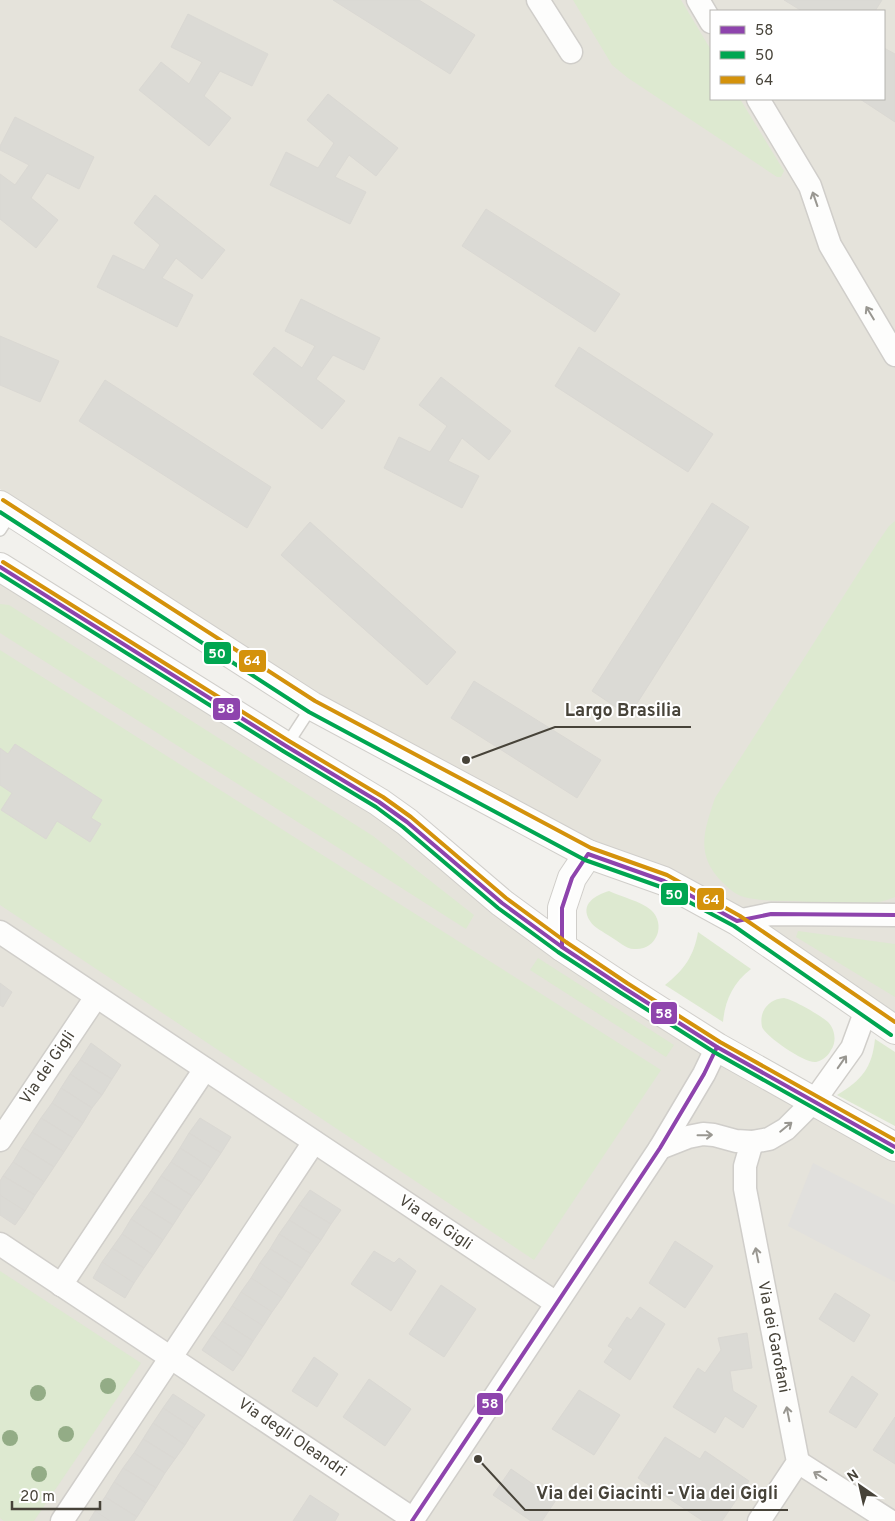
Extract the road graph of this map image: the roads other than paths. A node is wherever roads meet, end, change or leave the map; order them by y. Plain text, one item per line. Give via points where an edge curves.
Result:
1 (538, 0) edge
2 (698, 0) edge
3 (710, 20) edge
4 (571, 52) dead end
5 (759, 100) edge
6 (895, 355) edge
7 (4, 516) edge
8 (0, 567) edge
9 (312, 706) junction
10 (286, 746) junction
11 (588, 854) junction
12 (895, 915) edge
13 (737, 921) junction
14 (0, 932) edge
15 (562, 947) junction
16 (96, 996) junction
17 (866, 1010) junction
18 (895, 1030) edge
19 (717, 1047) junction
20 (205, 1069) junction
21 (814, 1101) junction
22 (0, 1140) edge
23 (314, 1142) junction
24 (752, 1142) junction
25 (895, 1147) edge
26 (660, 1148) junction
27 (0, 1244) edge
28 (61, 1285) junction
29 (556, 1304) junction
30 (170, 1358) junction
31 (798, 1462) junction
32 (412, 1520) edge
33 (62, 1521) edge
34 (760, 1521) edge
35 (890, 1521) edge

1 - 4 street
2 - 3 street
6 -> 5 street via 830,245 810,186
7 - 9 street
8 - 10 street
9 - 10 lane
9 - 11 street
10 - 15 street via 407,822 502,903
11 - 13 street via 664,881
11 - 15 street via 572,878 562,908
12 - 13 street via 771,914
13 - 17 street
14 - 16 street, Via dei Gigli
15 - 19 street
16 - 20 street, Via dei Gigli
16 - 22 street, Via dei Gigli
17 - 18 street
21 -> 17 street via 852,1048
19 - 21 street
19 - 26 street
20 - 23 street, Via dei Gigli
20 - 28 street
24 -> 21 street via 769,1139 786,1129
21 - 25 street
23 - 29 street, Via dei Gigli
23 - 30 street
26 -> 24 street via 703,1134
31 -> 24 street, Via dei Garofani via 744,1189 745,1166
26 - 29 street
27 - 28 street, Via degli Oleandri
28 - 30 street, Via degli Oleandri
29 - 32 street
30 - 32 street, Via degli Oleandri
30 - 33 street
31 - 34 street
35 -> 31 street

